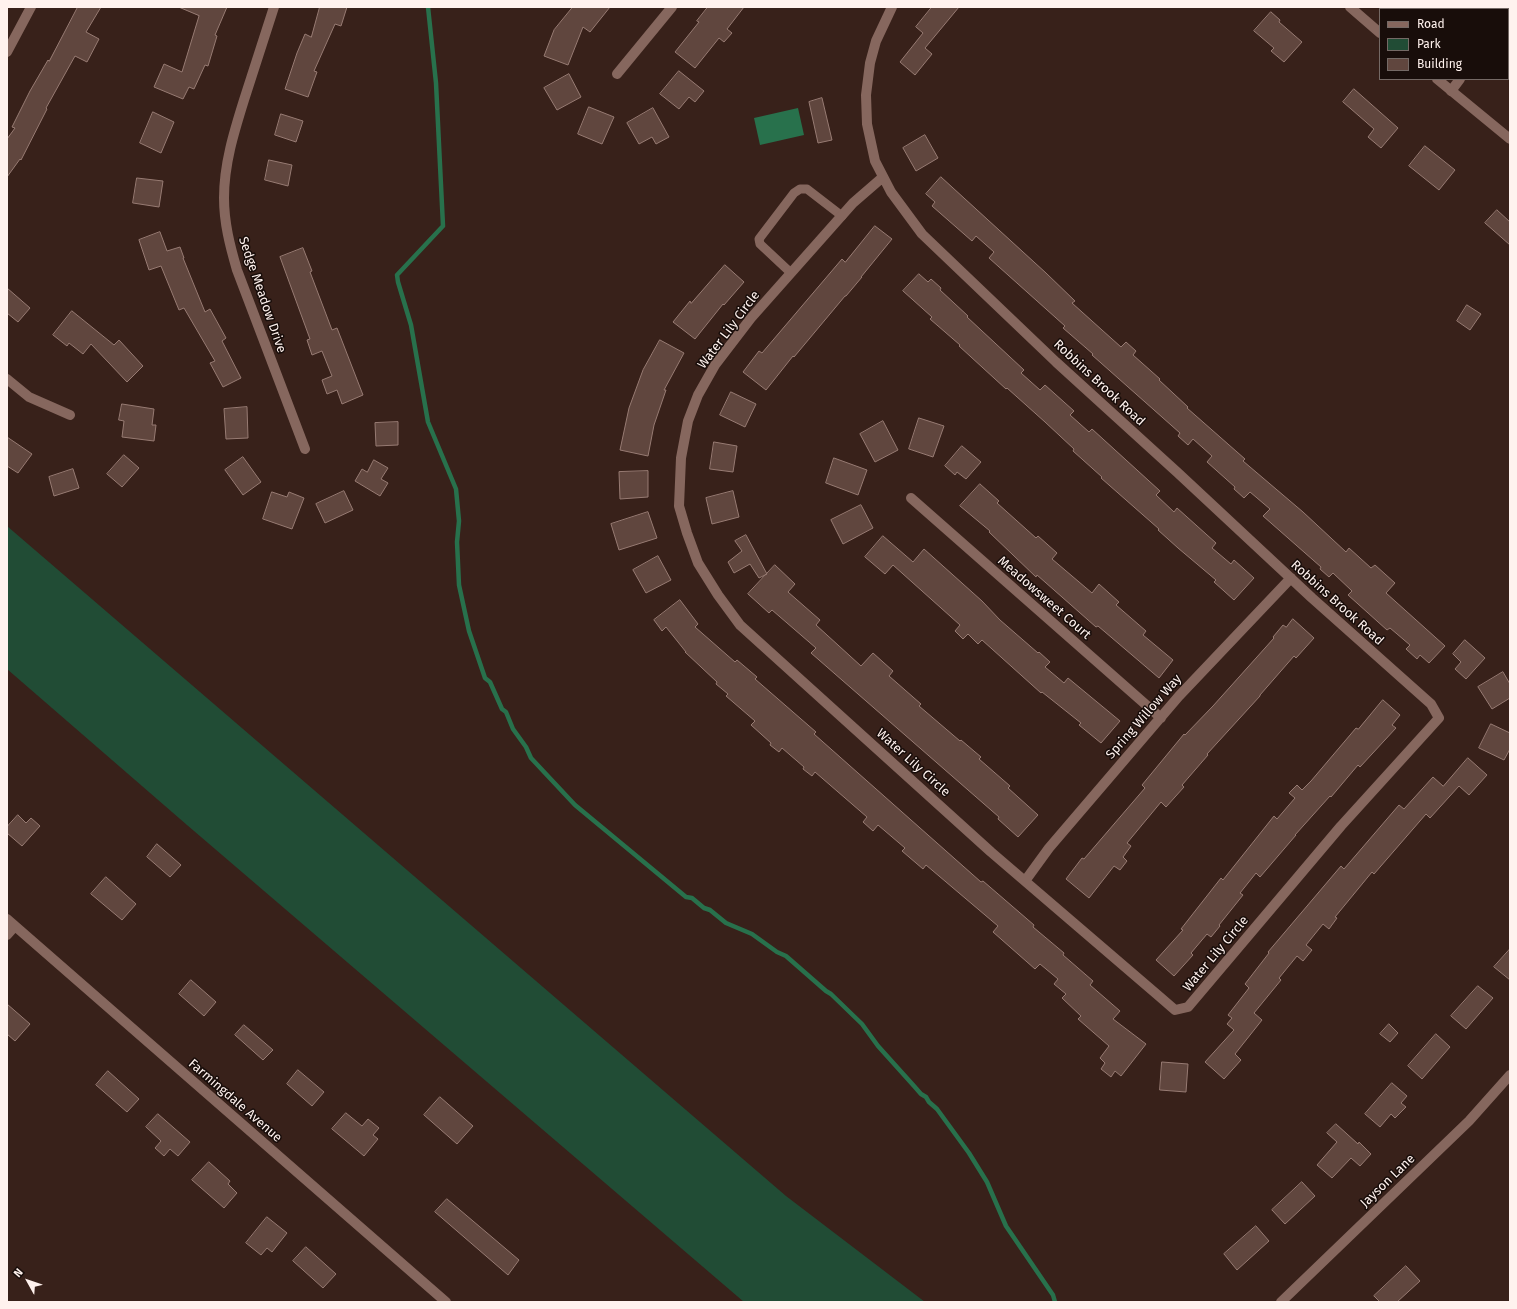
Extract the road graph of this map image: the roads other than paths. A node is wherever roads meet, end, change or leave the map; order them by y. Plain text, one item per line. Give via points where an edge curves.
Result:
1 (31, 7) edge
2 (274, 7) edge
3 (672, 7) edge
4 (892, 7) edge
5 (1350, 7) edge
6 (1379, 32) edge
7 (7, 52) edge
8 (617, 74) dead end
9 (1438, 80) edge
10 (1459, 80) edge
11 (1451, 91) junction
12 (1510, 139) edge
13 (883, 177) junction
14 (842, 216) junction
15 (791, 273) junction
16 (7, 379) edge
17 (70, 415) dead end
18 (305, 449) dead end
19 (911, 498) dead end
20 (1290, 578) junction
21 (1161, 718) junction
22 (1439, 718) joint
23 (1025, 881) junction
24 (7, 919) edge
25 (15, 926) junction
26 (7, 935) edge
27 (1510, 1075) edge
28 (446, 1302) edge
29 (1281, 1302) edge

1 - 7 street
2 - 18 street, Sedge Meadow Drive via 229,149 225,174 225,223 237,270
3 - 8 street
4 - 13 street, Robbins Brook Road via 876,41 866,95 867,124 875,161
5 - 6 street
9 - 11 street
10 - 11 street
11 - 12 street
13 - 14 street, Water Lily Circle
13 - 20 street, Robbins Brook Road via 922,234 1056,362
14 - 15 street, Water Lily Circle
14 - 15 lane via 807,188 794,193 759,239 760,244
15 - 23 street, Water Lily Circle via 751,318 715,365 698,395 688,421 681,458 679,506 686,533 698,563 740,625
16 - 17 street via 29,397
19 - 21 street, Meadowsweet Court
20 - 21 street, Spring Willow Way
20 - 22 street, Robbins Brook Road via 1431,704
21 - 23 street, Spring Willow Way via 1049,848
22 - 23 street, Water Lily Circle via 1341,826 1188,1007 1175,1010
24 - 25 street, Farmingdale Avenue
25 - 26 street
25 - 28 street, Farmingdale Avenue
27 - 29 street, Jayson Lane via 1469,1121

